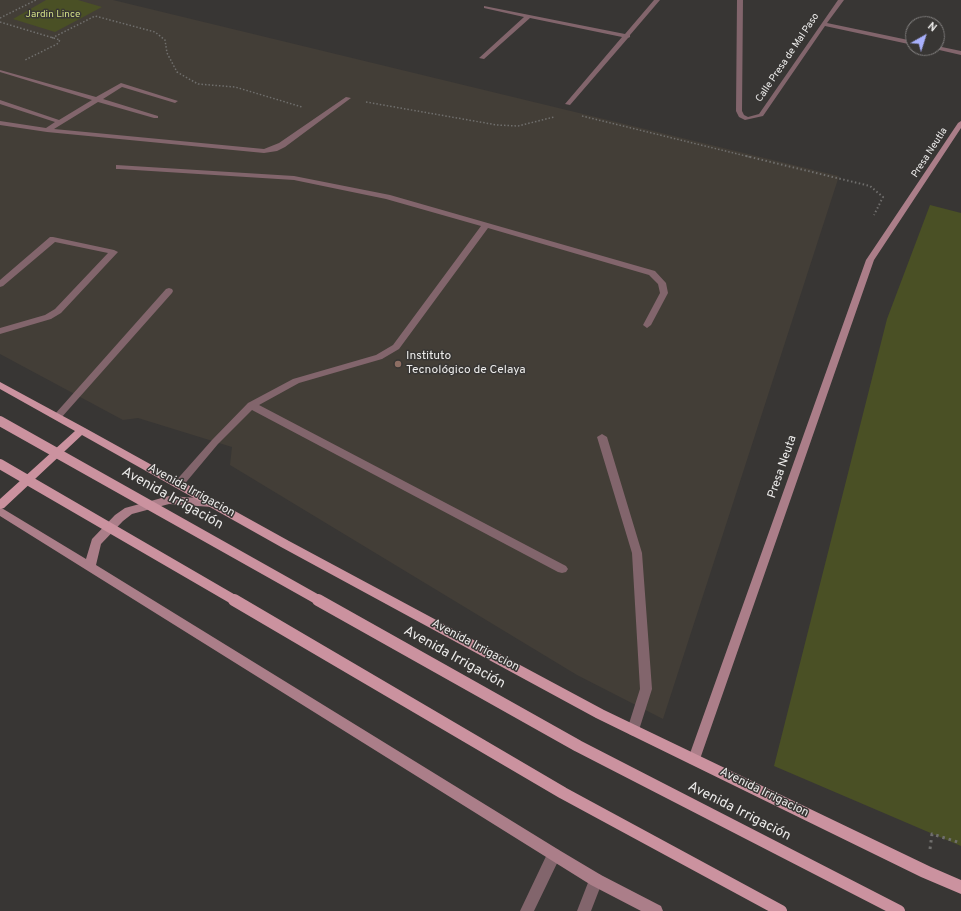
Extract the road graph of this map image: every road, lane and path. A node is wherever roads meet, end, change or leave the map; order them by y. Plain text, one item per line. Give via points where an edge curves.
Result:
1 (36, 0) edge
2 (657, 0) edge
3 (740, 0) edge
4 (841, 0) edge
5 (486, 7) dead end
6 (528, 16) junction
7 (0, 18) edge
8 (0, 22) edge
9 (823, 24) junction
10 (628, 36) junction
11 (52, 38) junction
12 (905, 41) edge
13 (945, 50) edge
14 (961, 53) edge
15 (482, 58) dead end
16 (2, 71) joint
17 (348, 98) joint
18 (96, 100) junction
19 (175, 101) dead end
20 (0, 102) edge
21 (568, 104) dead end
22 (326, 114) junction
23 (558, 116) dead end
24 (579, 116) dead end
25 (156, 117) dead end
26 (60, 122) junction
27 (0, 123) edge
28 (961, 123) edge
29 (47, 130) junction
30 (119, 167) dead end
31 (916, 193) joint
32 (873, 216) dead end
33 (486, 225) junction
34 (0, 284) edge
35 (169, 291) dead end
36 (647, 325) dead end
37 (0, 331) edge
38 (0, 385) edge
39 (251, 405) junction
40 (58, 416) junction
41 (0, 421) edge
42 (82, 430) junction
43 (602, 437) dead end
44 (0, 464) edge
45 (178, 484) junction
46 (212, 503) junction
47 (0, 505) edge
48 (0, 511) edge
49 (110, 527) junction
50 (90, 567) junction
51 (562, 569) dead end
52 (634, 730) junction
53 (694, 760) junction
54 (932, 834) dead end
55 (961, 843) edge
56 (554, 855) junction
57 (596, 880) junction
58 (961, 887) edge
59 (527, 911) edge
60 (584, 911) edge
61 (656, 911) edge
62 (781, 911) edge
63 (899, 911) edge

1 - 7 path
2 - 10 street
3 - 9 street, Calle Presa de Mal Paso via 739,111 741,116 747,119 761,115
4 - 9 street, Calle Presa de Mal Paso
5 - 6 street
6 - 10 street
6 - 15 street
8 - 11 path
9 - 12 street
10 - 21 street
11 - 16 path via 60,40 57,44
11 - 22 path via 95,16 155,32 165,40 167,53 177,72 198,84 234,87
13 - 14 street
16 - 18 street
17 - 22 street
17 - 23 path via 497,125 518,126
18 - 19 street via 121,85
18 - 25 street
18 - 26 street
20 - 26 street
22 - 29 street via 282,145 264,151
24 - 32 path via 870,186 883,197
26 - 29 street
27 - 29 street
28 - 31 street, Presa Neutla
30 - 33 street via 294,178 387,197
31 - 53 street, Presa Neuta via 870,260
33 - 36 street via 652,273 662,283 664,293
33 - 39 street via 396,347 379,358 296,381
34 - 37 street via 54,239 114,252 58,311 48,317
35 - 40 street
38 - 40 main road, Avenida Irrigacion
39 - 45 street
39 - 51 street
40 - 42 main road, Avenida Irrigacion
41 - 63 main road, Avenida Irrigación, bridge via 578,746
42 - 45 main road, Avenida Irrigacion
42 - 47 main road
43 - 52 street via 637,553 646,689
44 - 49 main road, bridge
45 - 46 main road, Avenida Irrigacion
46 - 49 street via 169,500 130,511
46 - 52 main road, Avenida Irrigacion via 600,714
48 - 50 street
49 - 50 street via 96,542
49 - 62 main road, bridge via 563,793
50 - 56 street
52 - 53 main road, Avenida Irrigacion
53 - 58 main road, Avenida Irrigacion
54 - 55 path
56 - 57 street
56 - 59 street
57 - 60 street
57 - 61 street

